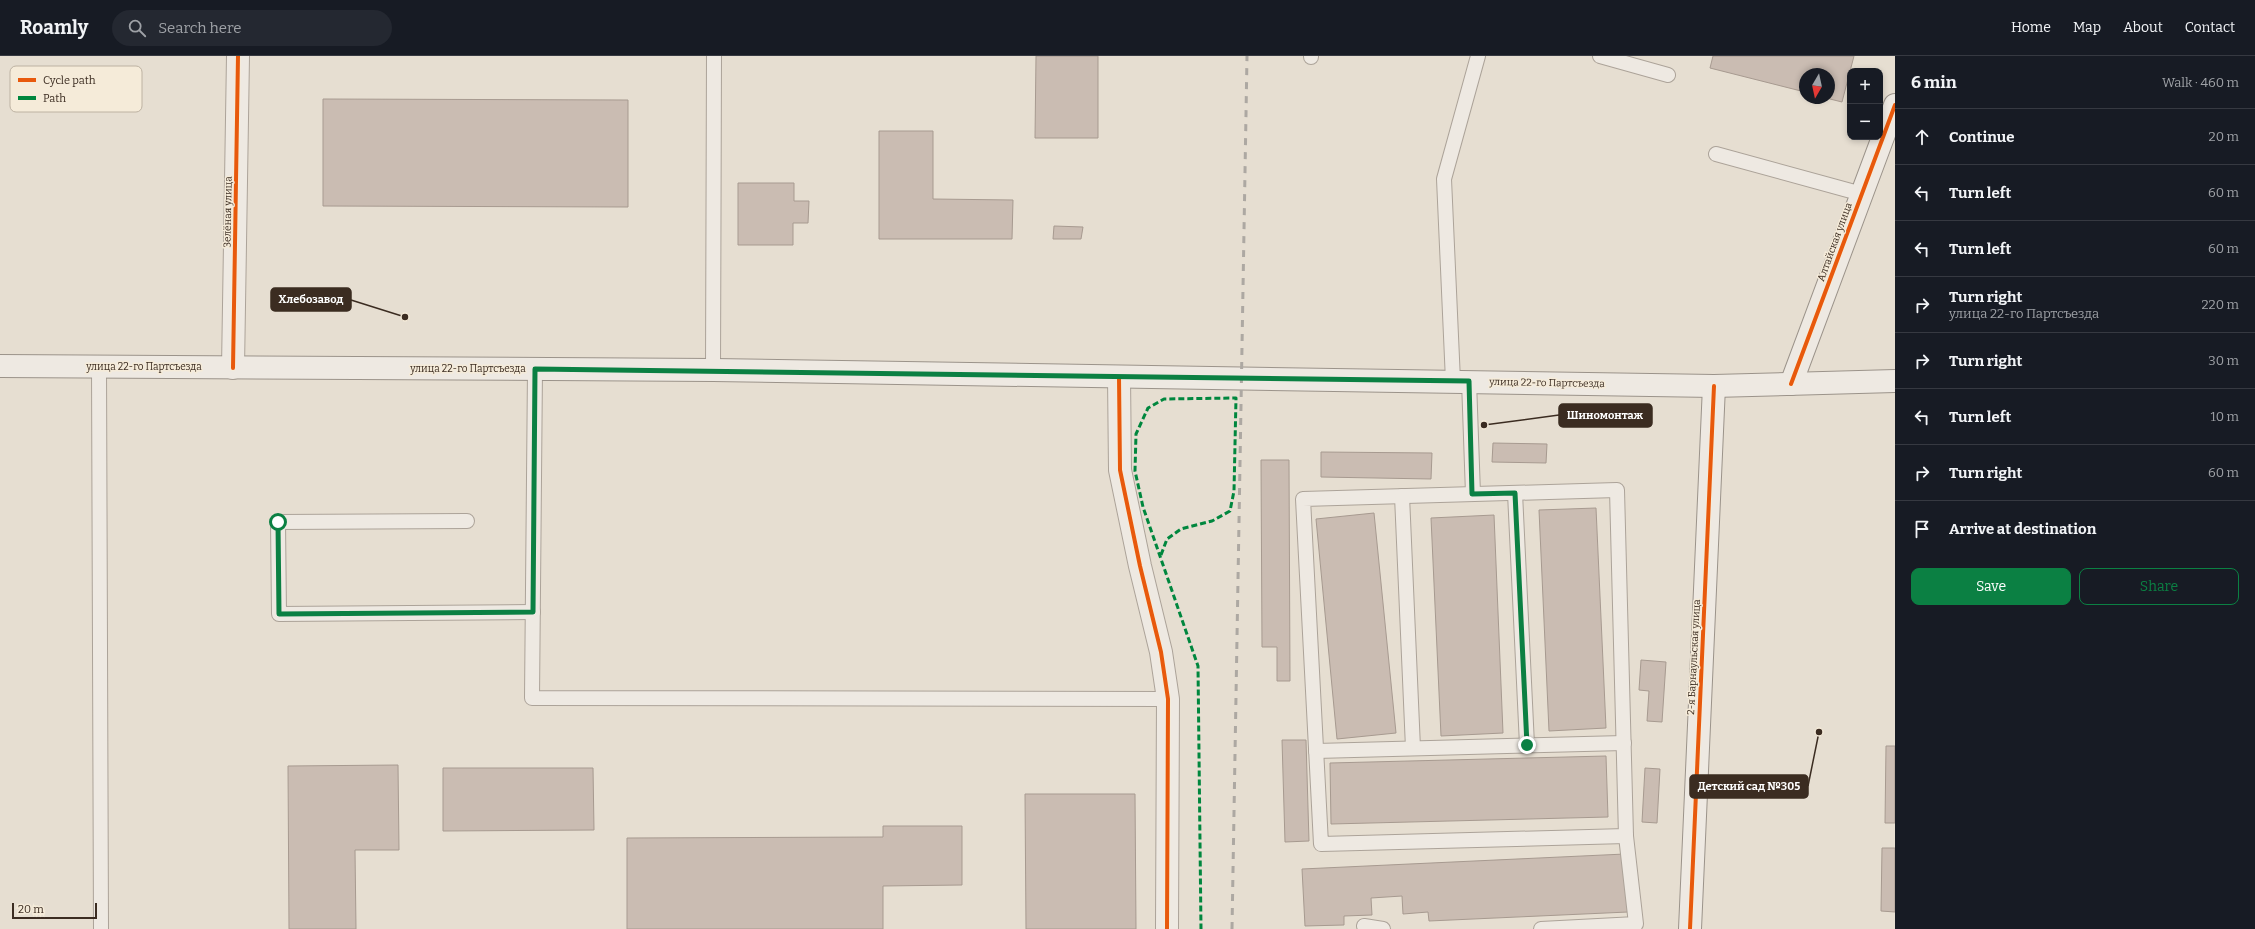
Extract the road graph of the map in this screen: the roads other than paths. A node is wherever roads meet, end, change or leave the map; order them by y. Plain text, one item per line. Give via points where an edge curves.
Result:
1 (238, 56) edge
2 (714, 56) edge
3 (1478, 56) edge
4 (1600, 56) edge
5 (1668, 75) dead end
6 (1895, 105) edge
7 (1716, 154) dead end
8 (1862, 194) junction
9 (0, 366) edge
10 (99, 367) junction
11 (233, 368) junction
12 (535, 369) junction
13 (713, 370) junction
14 (1119, 377) junction
15 (1461, 381) junction
16 (1895, 381) edge
17 (1791, 384) junction
18 (1714, 386) junction
19 (1515, 493) junction
20 (1472, 494) junction
21 (1402, 496) junction
22 (467, 521) dead end
23 (533, 612) junction
24 (1168, 699) junction
25 (1624, 743) junction
26 (1527, 745) junction
27 (1414, 748) junction
28 (1316, 751) junction
29 (1626, 836) junction
30 (1364, 926) dead end
31 (101, 929) edge
32 (1167, 929) edge
33 (1383, 929) edge
34 (1541, 929) edge
35 (1690, 929) edge

1 - 11 main road, Зелёная улица
2 - 13 lane
3 - 15 lane via 1444,179
4 - 5 lane
6 - 8 main road, Алтайская улица
7 - 8 lane
8 - 17 main road, Алтайская улица
9 - 10 main road, улица 22-го Партсъезда
10 - 11 main road, улица 22-го Партсъезда
10 - 31 lane
11 - 12 main road, улица 22-го Партсъезда
12 - 13 main road, улица 22-го Партсъезда
12 - 23 lane
13 - 14 main road, улица 22-го Партсъезда
14 - 15 main road, улица 22-го Партсъезда
14 - 24 main road via 1120,470 1161,652
15 - 18 main road, улица 22-го Партсъезда
15 - 20 lane
16 - 17 main road, улица 22-го Партсъезда
17 - 18 main road, улица 22-го Партсъезда
18 - 35 main road, 2-я Барнаульская улица
19 - 20 lane
19 - 25 lane via 1617,490
19 - 26 lane
20 - 21 lane
21 - 27 lane
21 - 28 lane via 1303,498
22 - 23 lane via 278,522 279,614
23 - 24 lane via 532,698
24 - 32 main road
25 - 26 lane
25 - 29 lane
26 - 27 lane
27 - 28 lane
28 - 29 lane via 1321,844
29 - 34 lane via 1636,924
30 - 33 lane

